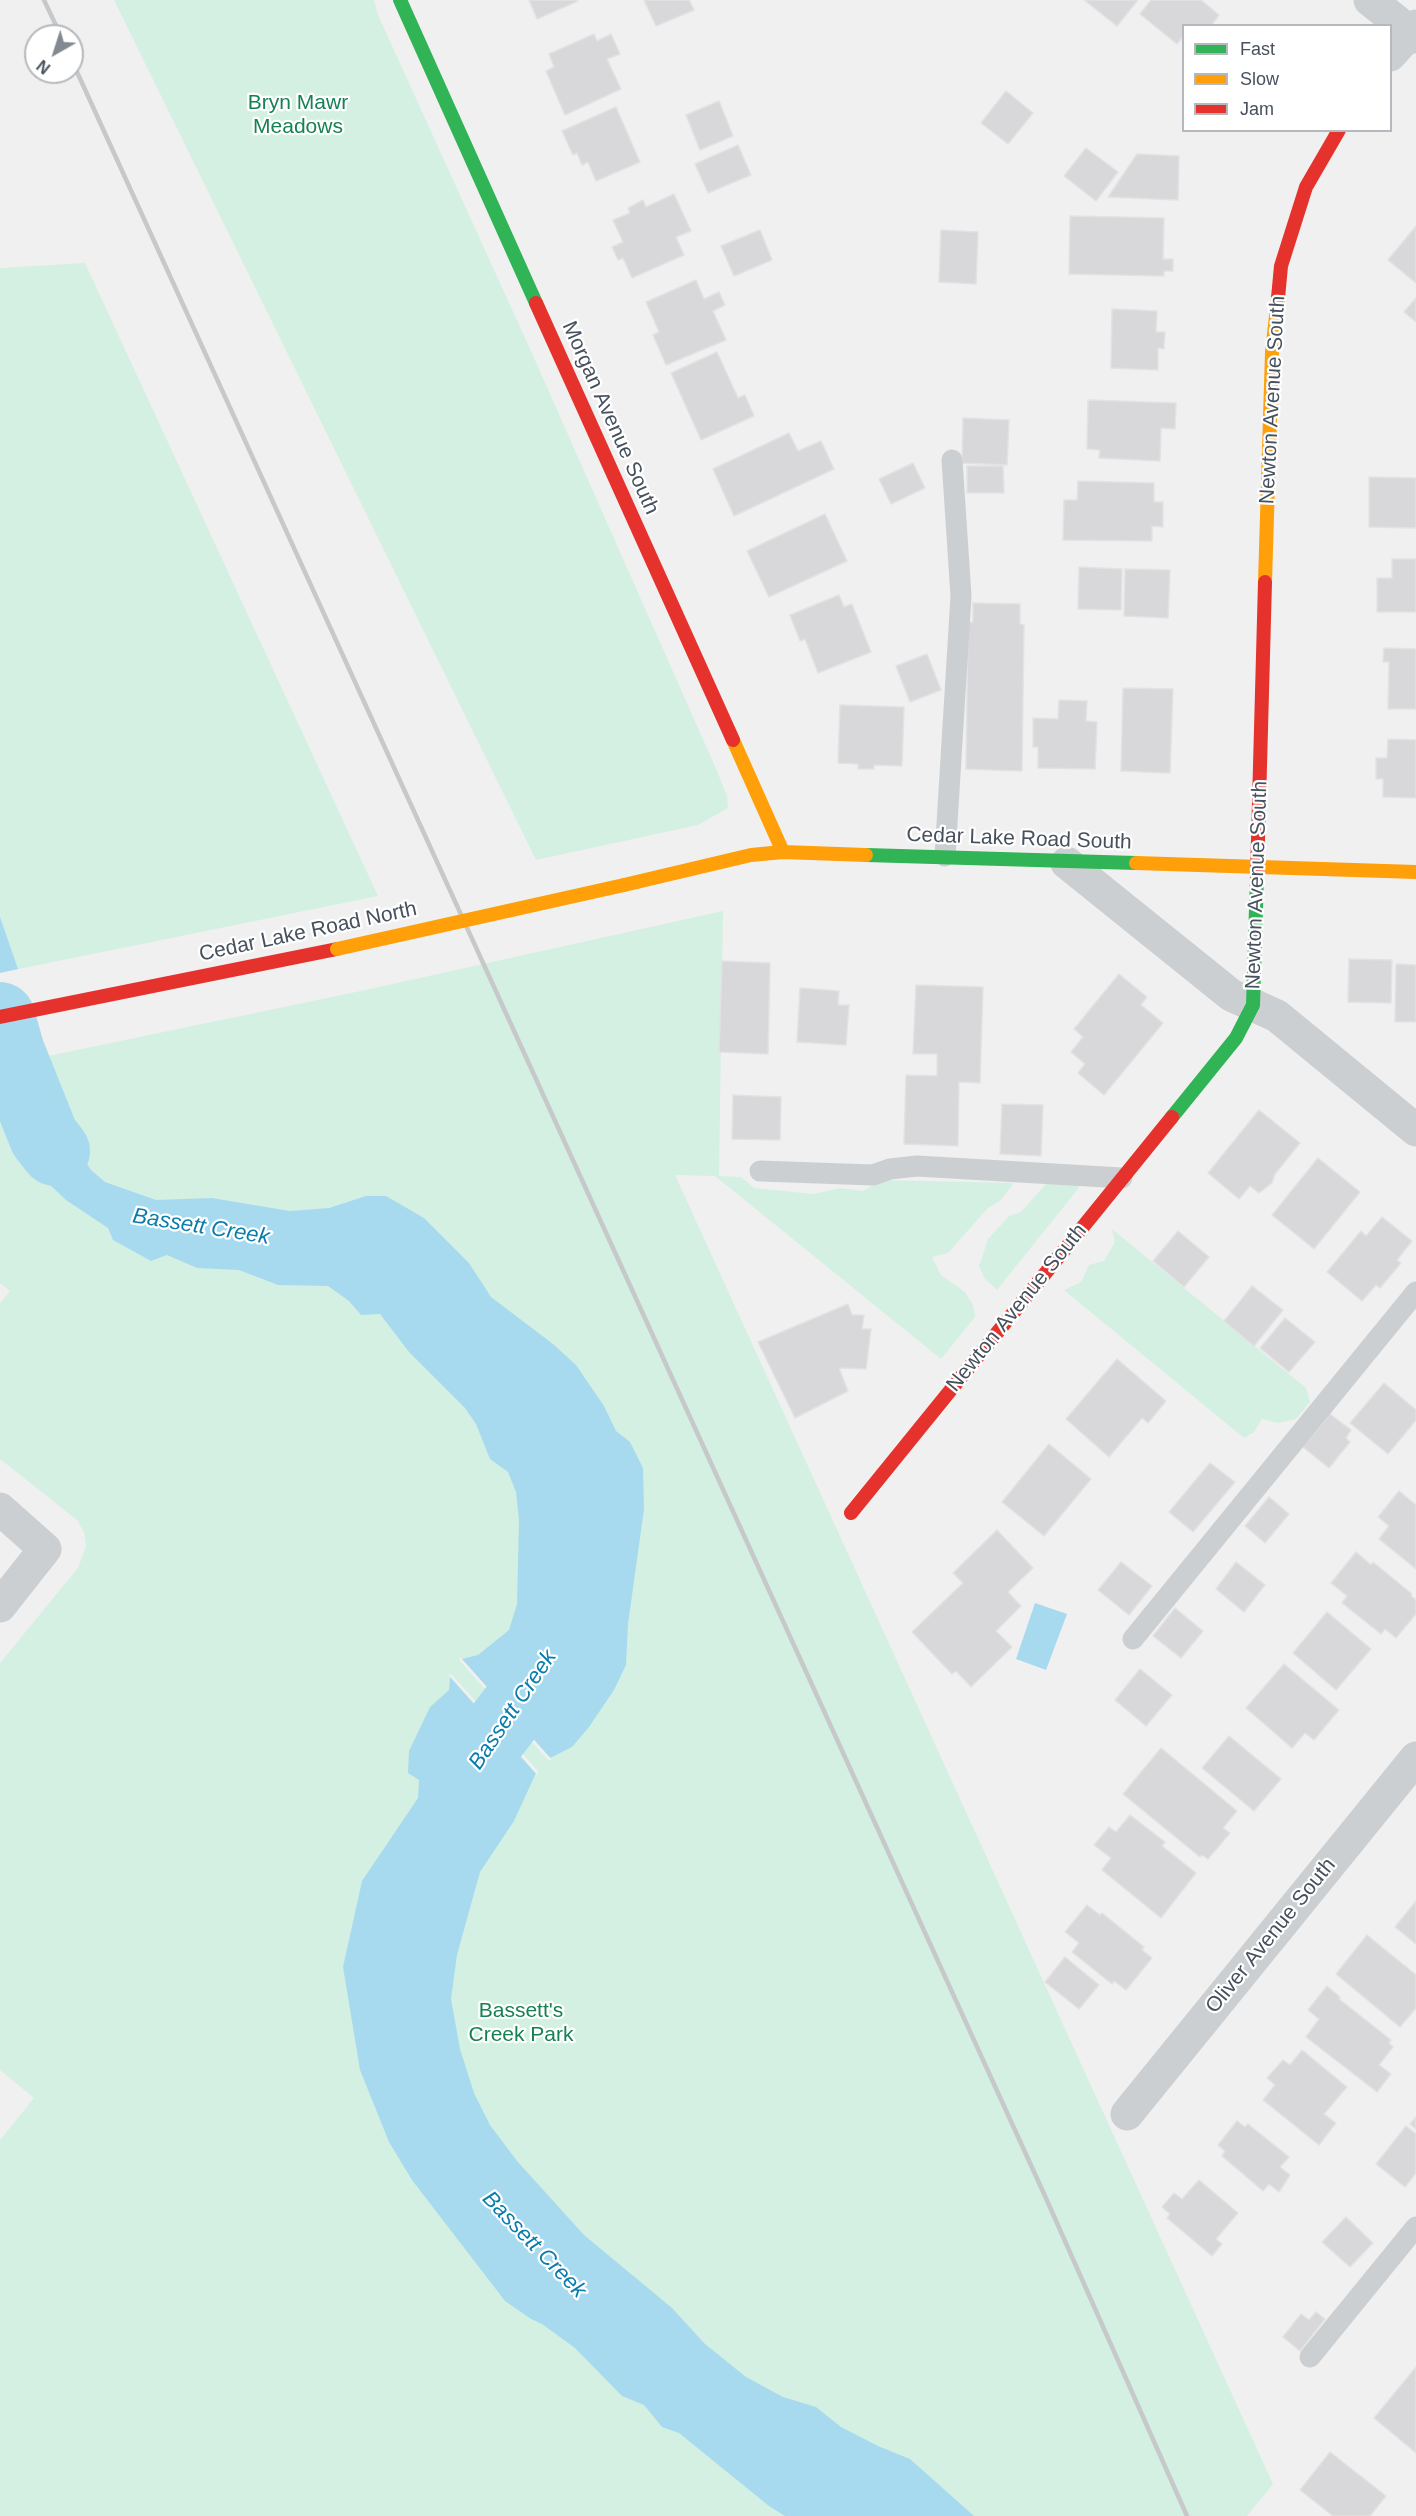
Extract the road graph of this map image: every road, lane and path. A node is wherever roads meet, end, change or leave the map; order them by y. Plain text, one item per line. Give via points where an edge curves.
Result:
1 (400, 0) edge
2 (1370, 0) edge
3 (1408, 37) edge
4 (1338, 132) edge
5 (952, 459) dead end
6 (783, 852) junction
7 (945, 856) junction
8 (1067, 863) junction
9 (1258, 868) junction
10 (1416, 872) edge
11 (624, 885) joint
12 (1253, 1005) junction
13 (0, 1017) edge
14 (1416, 1130) edge
15 (760, 1171) dead end
16 (1122, 1178) junction
17 (1416, 1292) edge
18 (0, 1509) edge
19 (851, 1513) dead end
20 (0, 1606) edge
21 (1133, 1639) dead end
22 (1416, 1758) edge
23 (1126, 2115) dead end
24 (1416, 2227) edge
25 (1310, 2357) dead end

1 - 6 street, Morgan Avenue South
2 - 3 street
4 - 9 street, Newton Avenue South via 1306,188 1281,266 1272,352
5 - 7 lane via 961,596
6 - 7 street, Cedar Lake Road South
6 - 11 street, Cedar Lake Road South via 752,855
7 - 8 street, Cedar Lake Road South
8 - 9 street, Cedar Lake Road South
8 - 12 street via 1231,995
9 - 10 street, Cedar Lake Road South
9 - 12 street, Newton Avenue South
11 - 13 street, Cedar Lake Road North, bridge
12 - 14 street via 1277,1016
12 - 16 street, Newton Avenue South via 1236,1038
15 - 16 lane via 873,1175 917,1166
16 - 19 street, Newton Avenue South
17 - 21 lane
18 - 20 street via 45,1549
22 - 23 street, Oliver Avenue South
24 - 25 lane

